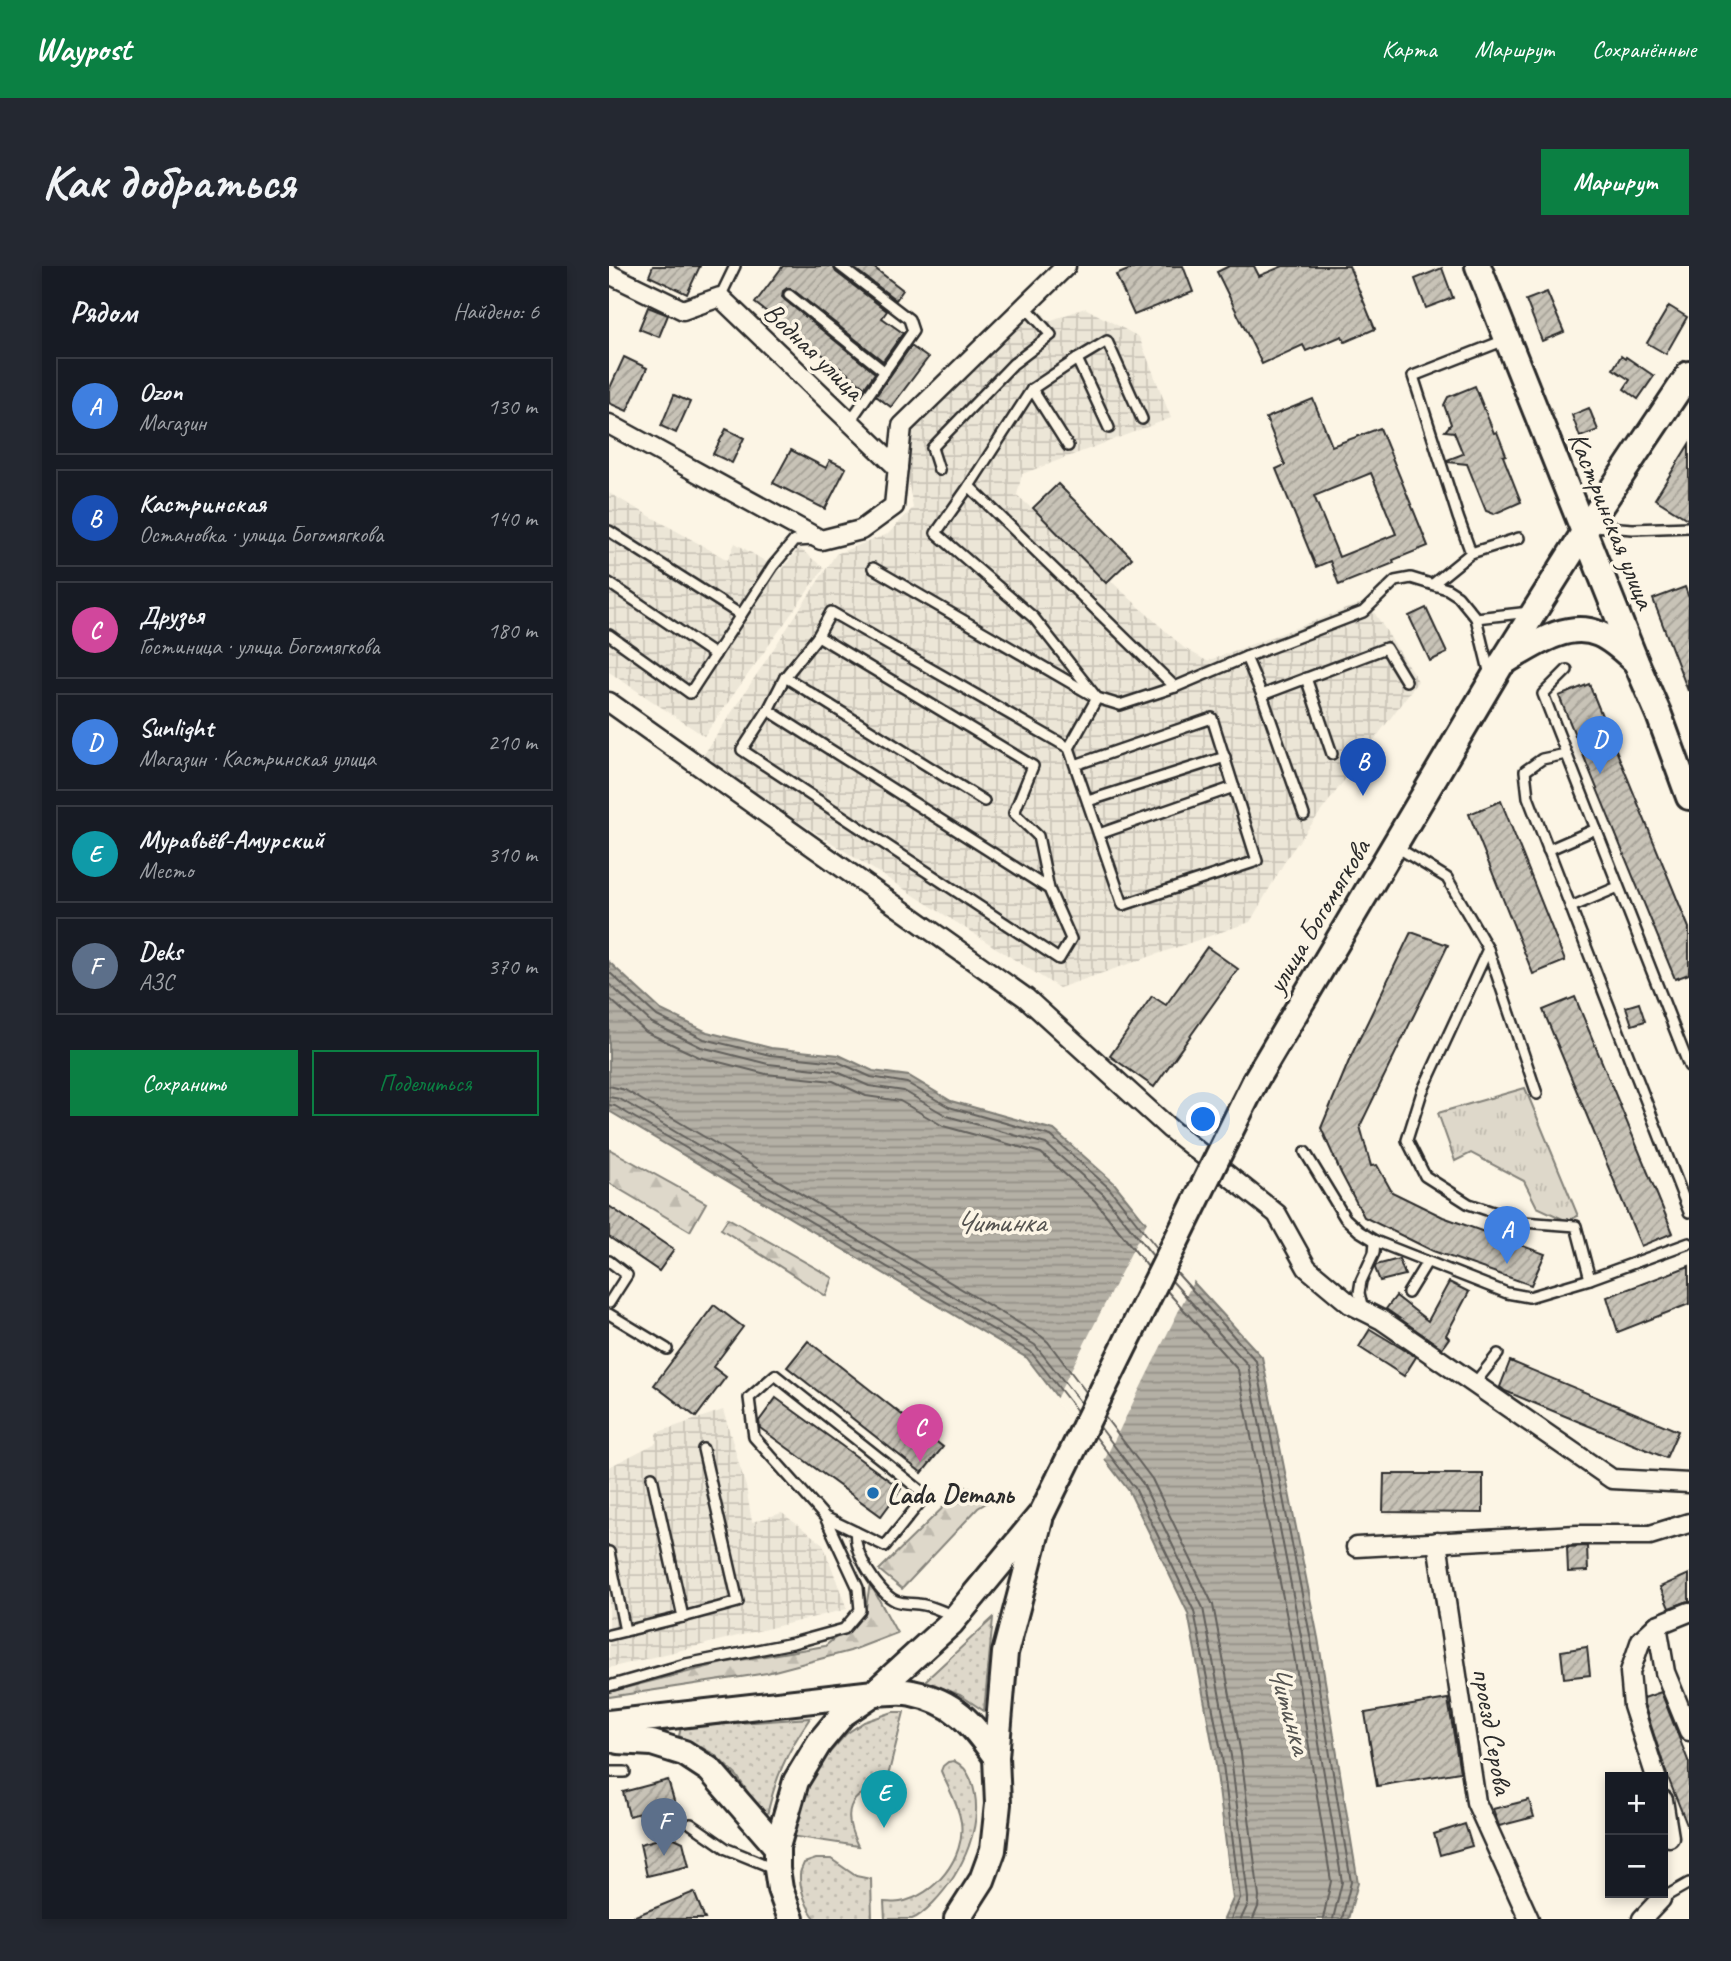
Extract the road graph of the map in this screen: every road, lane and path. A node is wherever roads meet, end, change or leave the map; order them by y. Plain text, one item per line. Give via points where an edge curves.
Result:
1 (735, 266) edge
2 (840, 266) edge
3 (1066, 266) edge
4 (1478, 266) edge
5 (609, 274) edge
6 (789, 295) dead end
7 (720, 297) junction
8 (1024, 305) junction
9 (1508, 339) junction
10 (1077, 359) junction
11 (885, 372) junction
12 (1689, 374) edge
13 (1032, 389) junction
14 (1142, 419) dead end
15 (850, 421) junction
16 (609, 424) edge
17 (1109, 428) dead end
18 (1068, 446) dead end
19 (898, 468) junction
20 (939, 470) dead end
21 (969, 486) junction
22 (1689, 527) edge
23 (1586, 529) junction
24 (611, 536) edge
25 (1519, 538) dead end
26 (821, 540) junction
27 (1471, 553) junction
28 (873, 568) dead end
29 (609, 583) edge
30 (1433, 584) junction
31 (1535, 611) junction
32 (741, 615) junction
33 (1476, 618) junction
34 (609, 635) edge
35 (818, 636) junction
36 (715, 654) junction
37 (1246, 657) junction
38 (1636, 662) junction
39 (1567, 670) dead end
40 (1497, 672) junction
41 (785, 677) junction
42 (1306, 678) junction
43 (1406, 681) dead end
44 (1175, 687) junction
45 (1262, 695) junction
46 (1097, 698) junction
47 (609, 702) edge
48 (768, 710) junction
49 (1069, 748) junction
50 (1332, 754) dead end
51 (1566, 754) junction
52 (1224, 757) junction
53 (1075, 765) junction
54 (1234, 787) junction
55 (1689, 797) edge
56 (984, 801) dead end
57 (1088, 801) junction
58 (1304, 815) dead end
59 (1596, 829) junction
60 (1099, 834) junction
61 (1394, 845) junction
62 (1548, 849) junction
63 (1618, 887) junction
64 (1049, 889) junction
65 (1571, 907) junction
66 (1488, 948) junction
67 (1689, 1066) edge
68 (1537, 1094) dead end
69 (1305, 1152) dead end
70 (1689, 1212) edge
71 (1375, 1241) junction
72 (1689, 1243) edge
73 (609, 1261) edge
74 (1427, 1262) junction
75 (1590, 1279) junction
76 (1408, 1293) dead end
77 (609, 1303) edge
78 (1364, 1311) junction
79 (609, 1314) edge
80 (667, 1349) dead end
81 (1498, 1354) dead end
82 (1474, 1384) junction
83 (703, 1449) dead end
84 (652, 1477) dead end
85 (1689, 1483) edge
86 (1042, 1513) junction
87 (825, 1517) junction
88 (1689, 1523) edge
89 (856, 1532) junction
90 (1437, 1542) junction
91 (1356, 1546) dead end
92 (609, 1552) edge
93 (1689, 1612) edge
94 (957, 1616) junction
95 (683, 1617) junction
96 (1657, 1625) junction
97 (625, 1631) junction
98 (609, 1635) edge
99 (609, 1686) edge
100 (874, 1693) junction
101 (609, 1723) edge
102 (1689, 1731) edge
103 (609, 1736) edge
104 (996, 1757) junction
105 (609, 1772) edge
106 (625, 1772) dead end
107 (1654, 1772) edge
108 (691, 1824) dead end
109 (1668, 1831) edge
110 (1669, 1837) dead end
111 (777, 1858) junction
112 (1689, 1883) edge
113 (1661, 1899) joint
114 (792, 1919) edge
115 (957, 1919) edge
116 (1529, 1919) edge
117 (1642, 1919) edge

1 - 7 lane
2 - 11 lane via 909,319 913,331
3 - 8 street
4 - 9 main road, Кастринская улица
5 - 7 street via 683,310
6 - 11 lane
7 - 15 street, Водная улица
8 - 19 street via 902,426
8 - 20 lane via 1051,335 1013,364 932,449
9 - 23 main road, Кастринская улица
9 - 27 lane via 1413,376
10 - 13 lane
10 - 14 lane via 1107,341
10 - 17 lane
11 - 15 lane
12 - 23 main road, улица Богомягкова
13 - 18 lane
13 - 21 lane
15 - 19 street, Водная улица
16 - 26 street
19 - 26 street via 894,506 861,530
21 - 44 lane
21 - 46 lane via 936,533 1034,618
22 - 23 lane
23 - 31 main road, улица Богомягкова
23 - 38 main road, Кастринская улица
24 - 32 lane
25 - 27 lane
26 - 32 lane via 794,541
27 - 30 lane
28 - 46 lane
29 - 36 lane
30 - 33 lane via 1458,596
30 - 37 lane via 1411,578 1395,580 1363,612
31 - 33 lane
31 - 40 main road, улица Богомягкова
32 - 36 lane
33 - 40 lane
34 - 36 lane via 690,693
35 - 41 lane
35 - 49 lane via 831,612
35 - 64 lane via 1033,766 1014,813 1038,836
37 - 44 lane
37 - 45 lane
38 - 40 main road via 1612,641 1583,630 1560,633
38 - 55 main road, Кастринская улица
39 - 51 lane via 1543,694
40 - 61 main road, улица Богомягкова
41 - 48 lane
41 - 56 lane
42 - 43 lane via 1386,648
42 - 45 lane
42 - 50 lane
44 - 46 lane via 1120,705
45 - 58 lane
46 - 49 lane
47 - 78 street via 1025,998 1170,1129 1277,1214 1307,1268
48 - 64 lane
48 - 64 lane via 742,750 1059,959 1071,939
49 - 53 lane
51 - 59 lane
51 - 62 lane via 1542,759 1525,771 1528,797
52 - 53 lane via 1212,718
52 - 54 lane
52 - 57 lane
53 - 57 lane
54 - 60 lane
54 - 60 lane via 1257,861 1123,905
57 - 60 lane
59 - 62 lane
59 - 63 lane
61 - 66 lane via 1447,878
61 - 86 main road, улица Богомягкова, bridge via 1255,1081
62 - 65 lane
63 - 65 lane
63 - 67 lane
65 - 70 lane
66 - 68 lane
66 - 75 lane via 1422,1092 1406,1140 1425,1176 1469,1204 1523,1223 1576,1226
69 - 71 lane via 1345,1218
71 - 74 lane
71 - 78 lane via 1359,1293
72 - 75 lane
73 - 77 lane via 627,1275
74 - 75 lane via 1529,1297
74 - 76 lane
78 - 82 street
79 - 80 lane
81 - 82 lane
82 - 85 street via 1612,1479
83 - 95 lane via 738,1602
84 - 95 lane
86 - 94 main road
86 - 104 main road via 1005,1653
87 - 89 lane
87 - 89 lane via 754,1437 749,1398 775,1375 926,1494 884,1546
87 - 99 lane via 858,1588 860,1610 844,1629
88 - 90 street via 1650,1535
89 - 94 lane via 871,1575 895,1601
90 - 91 street
90 - 116 street, проезд Серова via 1476,1802
92 - 97 lane
93 - 96 street
94 - 100 main road
95 - 97 lane
96 - 102 street via 1665,1672
96 - 107 street via 1640,1640 1630,1672 1633,1706
97 - 98 lane
100 - 101 main road
100 - 104 main road via 910,1692 947,1705 972,1724
100 - 111 main road via 843,1714 796,1781
103 - 111 main road via 684,1753 711,1770
104 - 115 main road via 998,1804 993,1850 982,1880
105 - 106 lane
108 - 111 lane via 727,1849
109 - 110 street
111 - 114 main road via 780,1889
112 - 113 lane
113 - 117 street

